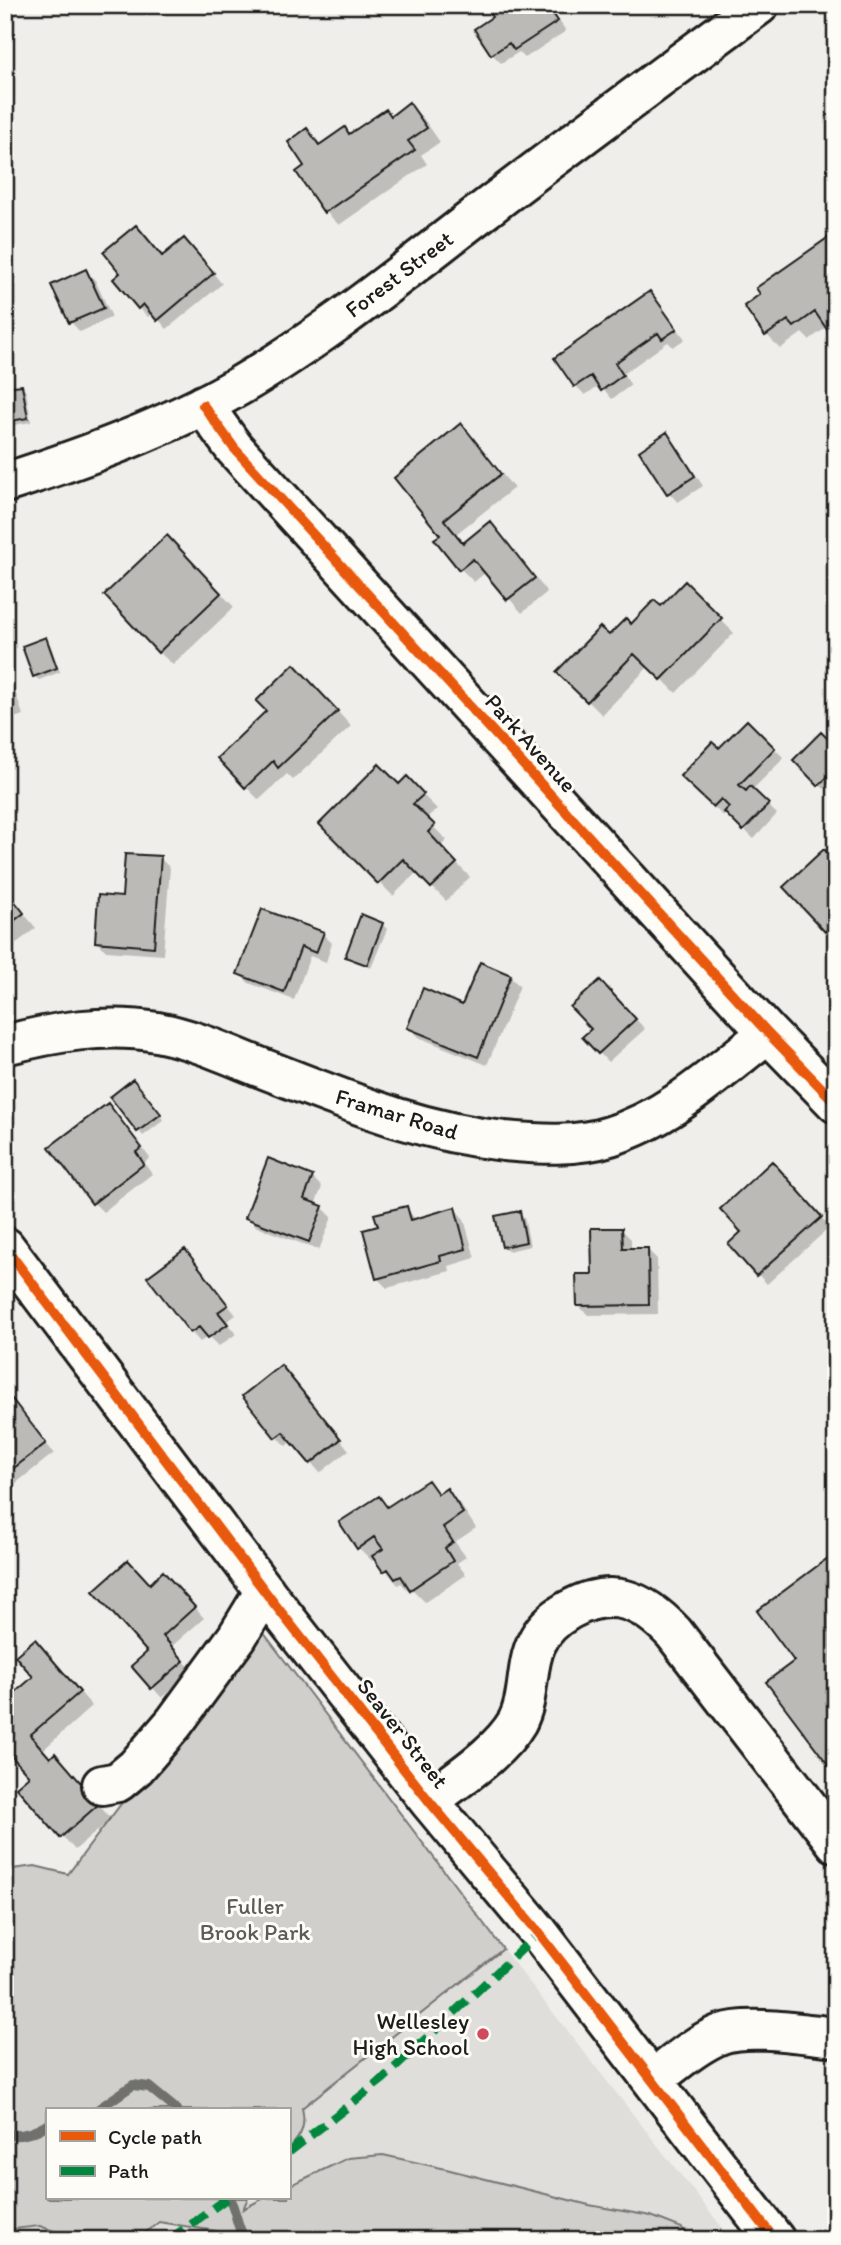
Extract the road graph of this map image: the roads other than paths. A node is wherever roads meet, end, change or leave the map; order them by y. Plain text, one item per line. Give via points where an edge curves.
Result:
1 (759, 5) edge
2 (203, 405) junction
3 (5, 483) edge
4 (768, 1033) junction
5 (5, 1045) edge
6 (836, 1103) edge
7 (5, 1247) edge
8 (265, 1591) junction
9 (102, 1785) dead end
10 (429, 1801) junction
11 (836, 1843) edge
12 (836, 2037) edge
13 (653, 2080) junction
14 (775, 2240) edge

1 - 2 street, Forest Street via 343,318
2 - 3 street, Forest Street via 111,446
2 - 4 street, Park Avenue via 221,434
4 - 5 street, Framar Road via 649,1120 607,1137 550,1144 478,1137 404,1121 159,1033 87,1030
4 - 6 street, Park Avenue
7 - 8 street, Seaver Street
8 - 9 street via 174,1723 118,1782
8 - 10 street, Seaver Street
10 - 11 street via 489,1754 517,1722 531,1657 546,1627 577,1606 610,1597 643,1606 674,1633
10 - 13 street, Seaver Street
12 - 13 street via 742,2029 724,2033
13 - 14 street, Seaver Street

